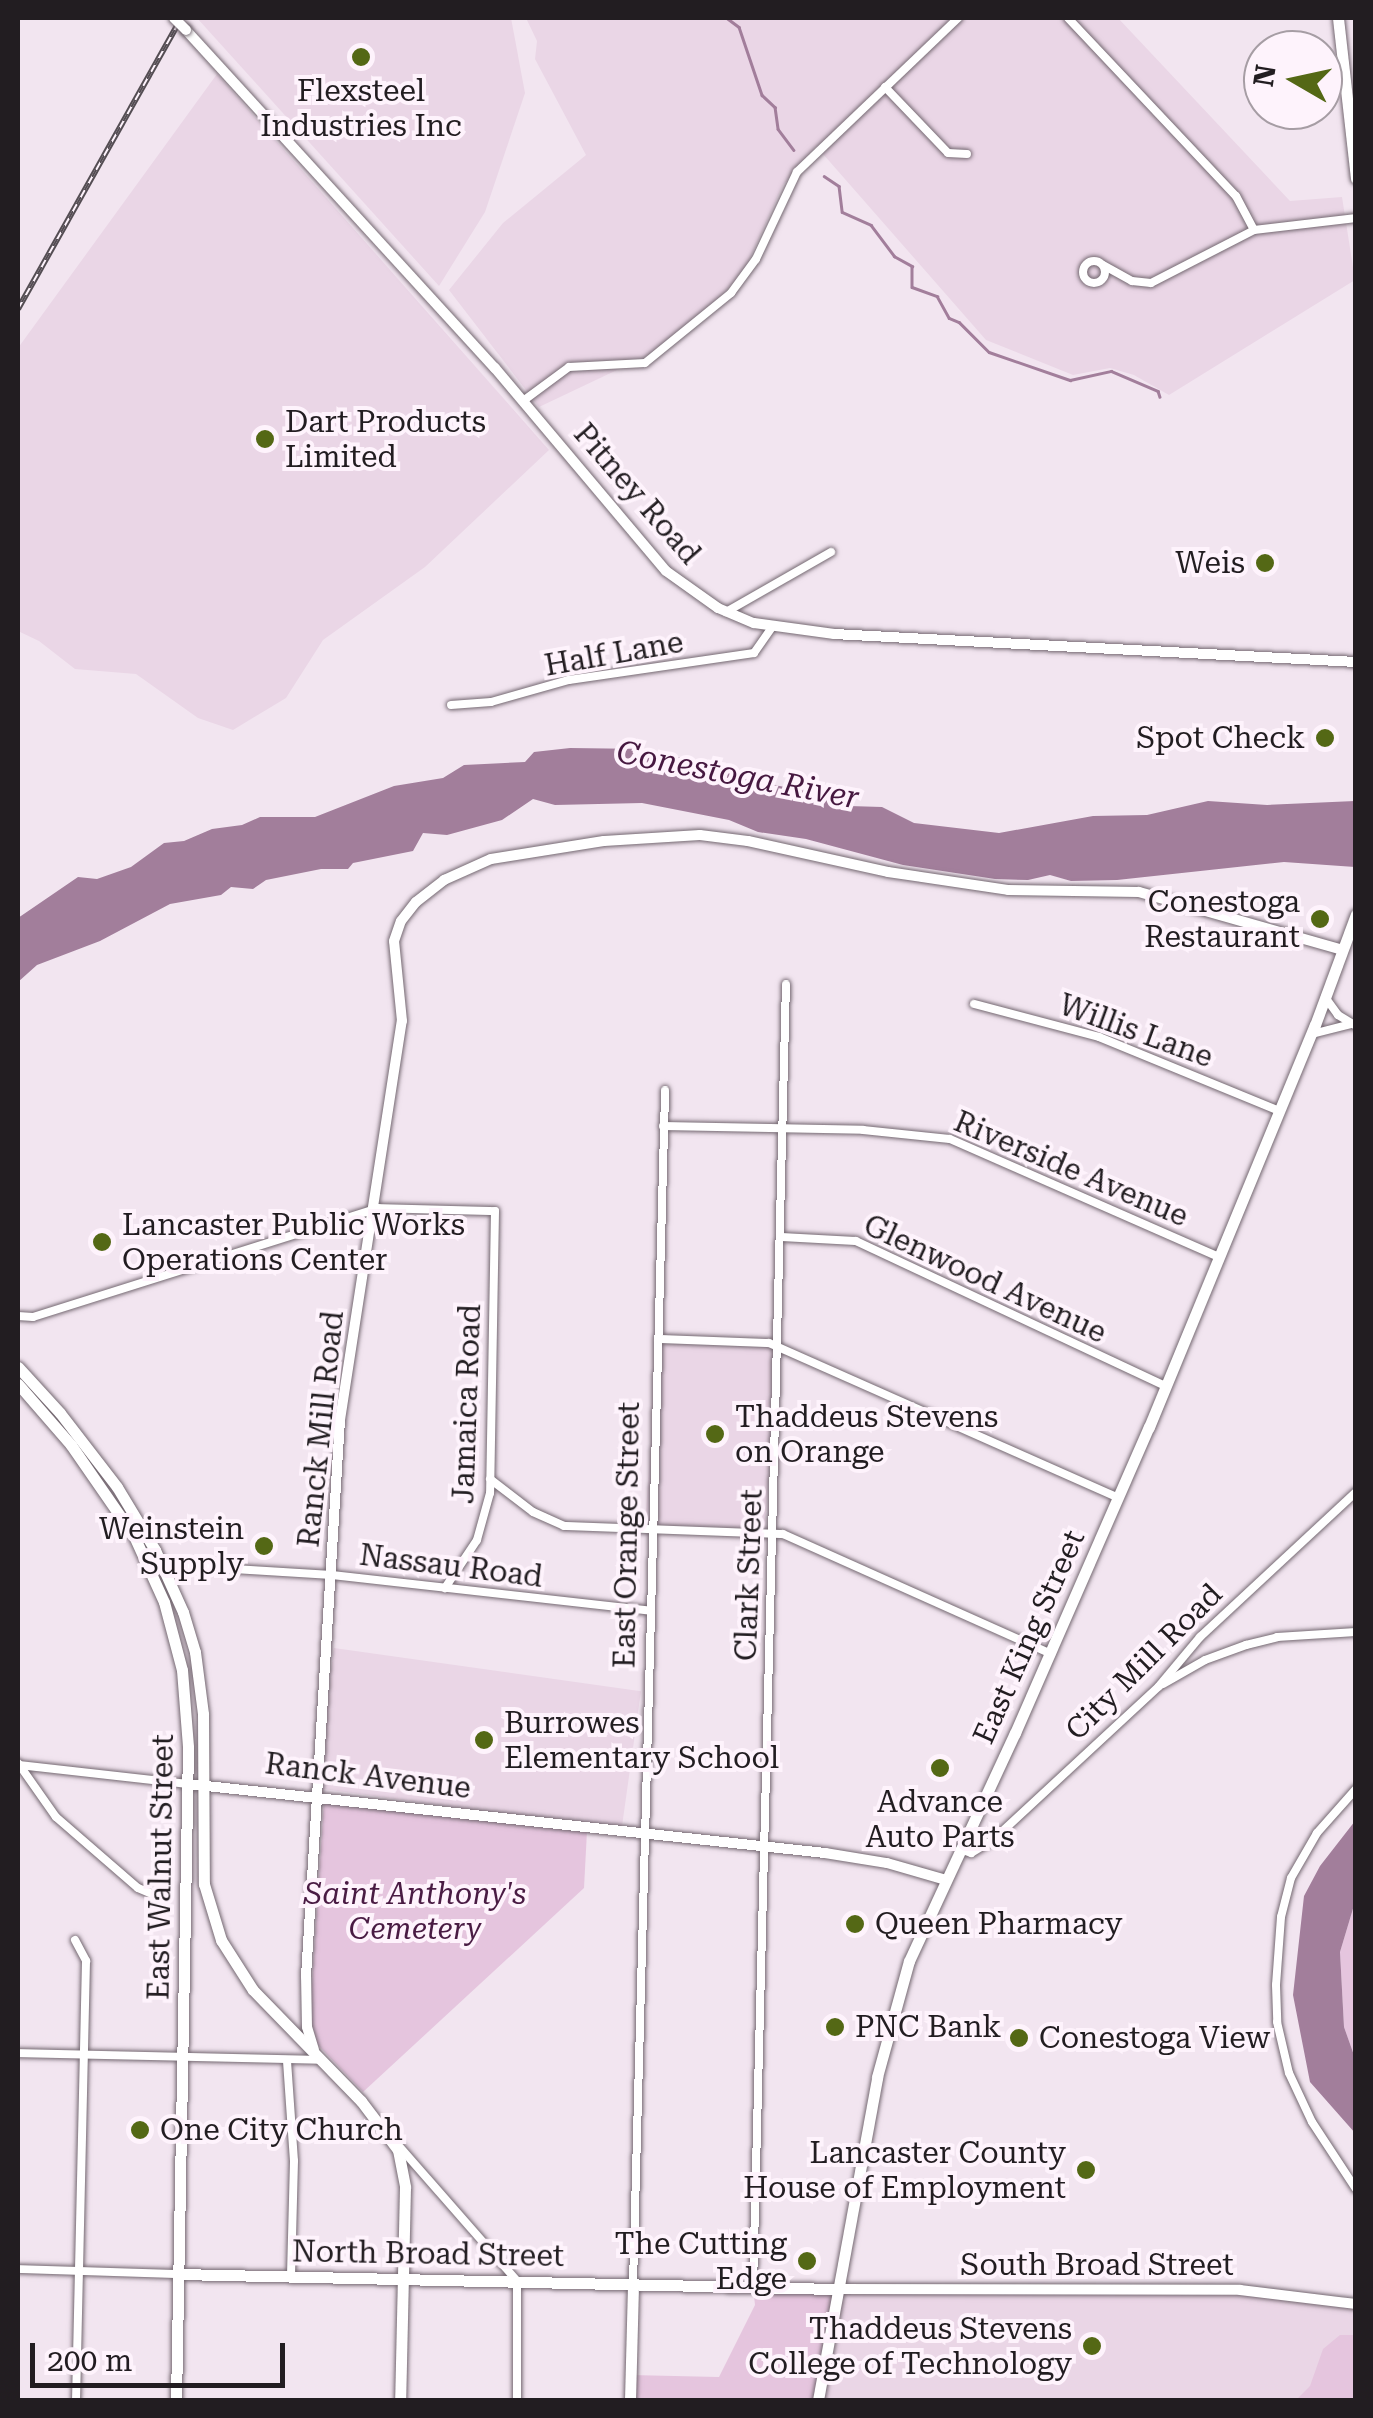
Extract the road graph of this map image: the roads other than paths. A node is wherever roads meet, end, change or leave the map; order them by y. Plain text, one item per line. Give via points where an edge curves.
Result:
1 (174, 18) edge
2 (958, 18) edge
3 (1068, 18) edge
4 (1338, 18) edge
5 (885, 88) junction
6 (967, 154) dead end
7 (1356, 178) edge
8 (1356, 218) edge
9 (1254, 230) junction
10 (1103, 266) dead end
11 (523, 401) junction
12 (831, 552) dead end
13 (726, 612) junction
14 (772, 627) junction
15 (1356, 662) edge
16 (451, 706) dead end
17 (1356, 914) edge
18 (1342, 950) junction
19 (786, 984) dead end
20 (1325, 997) junction
21 (974, 1004) dead end
22 (1353, 1025) edge
23 (1311, 1034) junction
24 (664, 1090) dead end
25 (1279, 1111) junction
26 (664, 1126) junction
27 (783, 1128) junction
28 (373, 1209) junction
29 (781, 1238) junction
30 (1219, 1257) junction
31 (18, 1316) edge
32 (658, 1339) junction
33 (778, 1347) junction
34 (18, 1367) edge
35 (18, 1384) edge
36 (1166, 1386) junction
37 (490, 1479) junction
38 (1356, 1492) edge
39 (1118, 1498) junction
40 (653, 1530) junction
41 (773, 1533) junction
42 (185, 1566) dead end
43 (332, 1575) junction
44 (445, 1588) junction
45 (651, 1611) junction
46 (1356, 1632) edge
47 (1050, 1654) junction
48 (1159, 1686) junction
49 (18, 1764) edge
50 (188, 1784) junction
51 (204, 1784) junction
52 (1356, 1789) edge
53 (319, 1796) junction
54 (645, 1833) junction
55 (765, 1847) junction
56 (960, 1849) junction
57 (946, 1880) junction
58 (160, 1898) dead end
59 (75, 1940) dead end
60 (306, 1977) junction
61 (302, 1991) dead end
62 (314, 2050) junction
63 (18, 2053) edge
64 (85, 2055) junction
65 (184, 2058) junction
66 (287, 2061) junction
67 (326, 2063) junction
68 (395, 2143) junction
69 (1356, 2189) edge
70 (18, 2269) edge
71 (80, 2271) junction
72 (179, 2274) junction
73 (291, 2276) junction
74 (403, 2279) junction
75 (517, 2281) junction
76 (633, 2284) junction
77 (753, 2287) junction
78 (837, 2289) junction
79 (1356, 2304) edge
80 (76, 2400) edge
81 (176, 2400) edge
82 (400, 2400) edge
83 (517, 2400) edge
84 (630, 2400) edge
85 (818, 2400) edge

1 - 11 street, Pitney Road, bridge
2 - 5 street
3 - 9 street via 1236,196
4 - 7 main road
5 - 6 street via 948,153
5 - 11 street via 797,172 756,259 723,300 644,362 570,367
8 - 9 street
9 - 10 street via 1151,283
11 - 13 street, Pitney Road via 666,571
12 - 13 street
13 - 14 street, Pitney Road
14 - 15 street, Pitney Road
14 - 16 street, Half Lane via 754,653 569,680
17 - 18 main road, East King Street
18 - 20 main road, East King Street
18 - 28 street, Ranck Mill Road via 1139,892 1008,890 700,835 502,856 465,868 421,897 394,941 402,1021
19 - 27 street, Clark Street
20 - 22 street
20 - 23 main road, East King Street
21 - 25 street, Willis Lane via 1100,1038
22 - 23 street
23 - 25 main road, East King Street
24 - 26 street, East Orange Street
25 - 30 main road, East King Street
26 - 27 street, Riverside Avenue
26 - 32 street, East Orange Street
27 - 29 street, Clark Street
27 - 30 street, Riverside Avenue via 950,1139
28 - 31 street via 33,1318
28 - 37 street, Jamaica Road via 495,1211
28 - 43 street, Ranck Mill Road via 340,1420
29 - 33 street, Clark Street
29 - 36 street, Glenwood Avenue via 856,1241
30 - 36 main road, East King Street
32 - 33 street
32 - 40 street, East Orange Street
33 - 39 street
33 - 41 street, Clark Street
34 - 51 main road, East Walnut Street via 108,1475 172,1584 198,1668
35 - 50 main road, East Walnut Street via 99,1482 158,1584 182,1670
36 - 39 main road, East King Street
37 - 40 street via 564,1526
37 - 44 street, Jamaica Road via 477,1540
38 - 48 street, City Mill Road via 1200,1637
39 - 47 main road, East King Street
40 - 41 street
40 - 45 street, East Orange Street
41 - 47 street
41 - 55 street, Clark Street
42 - 43 street, Nassau Road
43 - 44 street, Nassau Road
43 - 53 street, Ranck Mill Road
44 - 45 street, Nassau Road
45 - 54 street, East Orange Street
46 - 48 street via 1246,1645
47 - 56 main road, East King Street
48 - 56 street, City Mill Road via 994,1838 972,1853
49 - 50 street, Ranck Avenue
49 - 58 street via 56,1817 138,1888
50 - 51 street, Ranck Avenue
50 - 65 main road, East Walnut Street
51 - 53 street, Ranck Avenue
51 - 62 main road, East Walnut Street via 208,1906 244,1978
52 - 69 street via 1317,1833 1291,1878 1281,1917 1276,1996 1280,2041 1295,2088
53 - 54 street, Ranck Avenue
53 - 60 street, Ranck Mill Road
54 - 55 street, Ranck Avenue
54 - 76 street, East Orange Street
55 - 57 street, Ranck Avenue via 866,1859
55 - 77 street, Clark Street
56 - 57 main road, East King Street
57 - 78 main road, East King Street via 909,1961 888,2034
59 - 64 street via 86,1961
60 - 61 street, Ranck Mill Road
60 - 62 street, Ranck Mill Road
62 - 67 main road
63 - 64 street
64 - 65 street
64 - 71 street
65 - 66 street
65 - 72 main road, East Walnut Street
66 - 67 street
66 - 73 street via 294,2162
67 - 68 main road
68 - 74 main road via 405,2176
68 - 75 street
70 - 71 street, North Broad Street
71 - 72 street, North Broad Street
71 - 80 street
72 - 73 main road, North Broad Street
72 - 81 main road, East Walnut Street
73 - 74 main road, North Broad Street
74 - 75 main road, North Broad Street
74 - 82 main road
75 - 76 main road, North Broad Street
75 - 83 street
76 - 77 main road, North Broad Street
76 - 84 main road, East Orange Street
77 - 78 main road, North Broad Street
78 - 79 street, South Broad Street via 1251,2290
78 - 85 main road, East King Street

